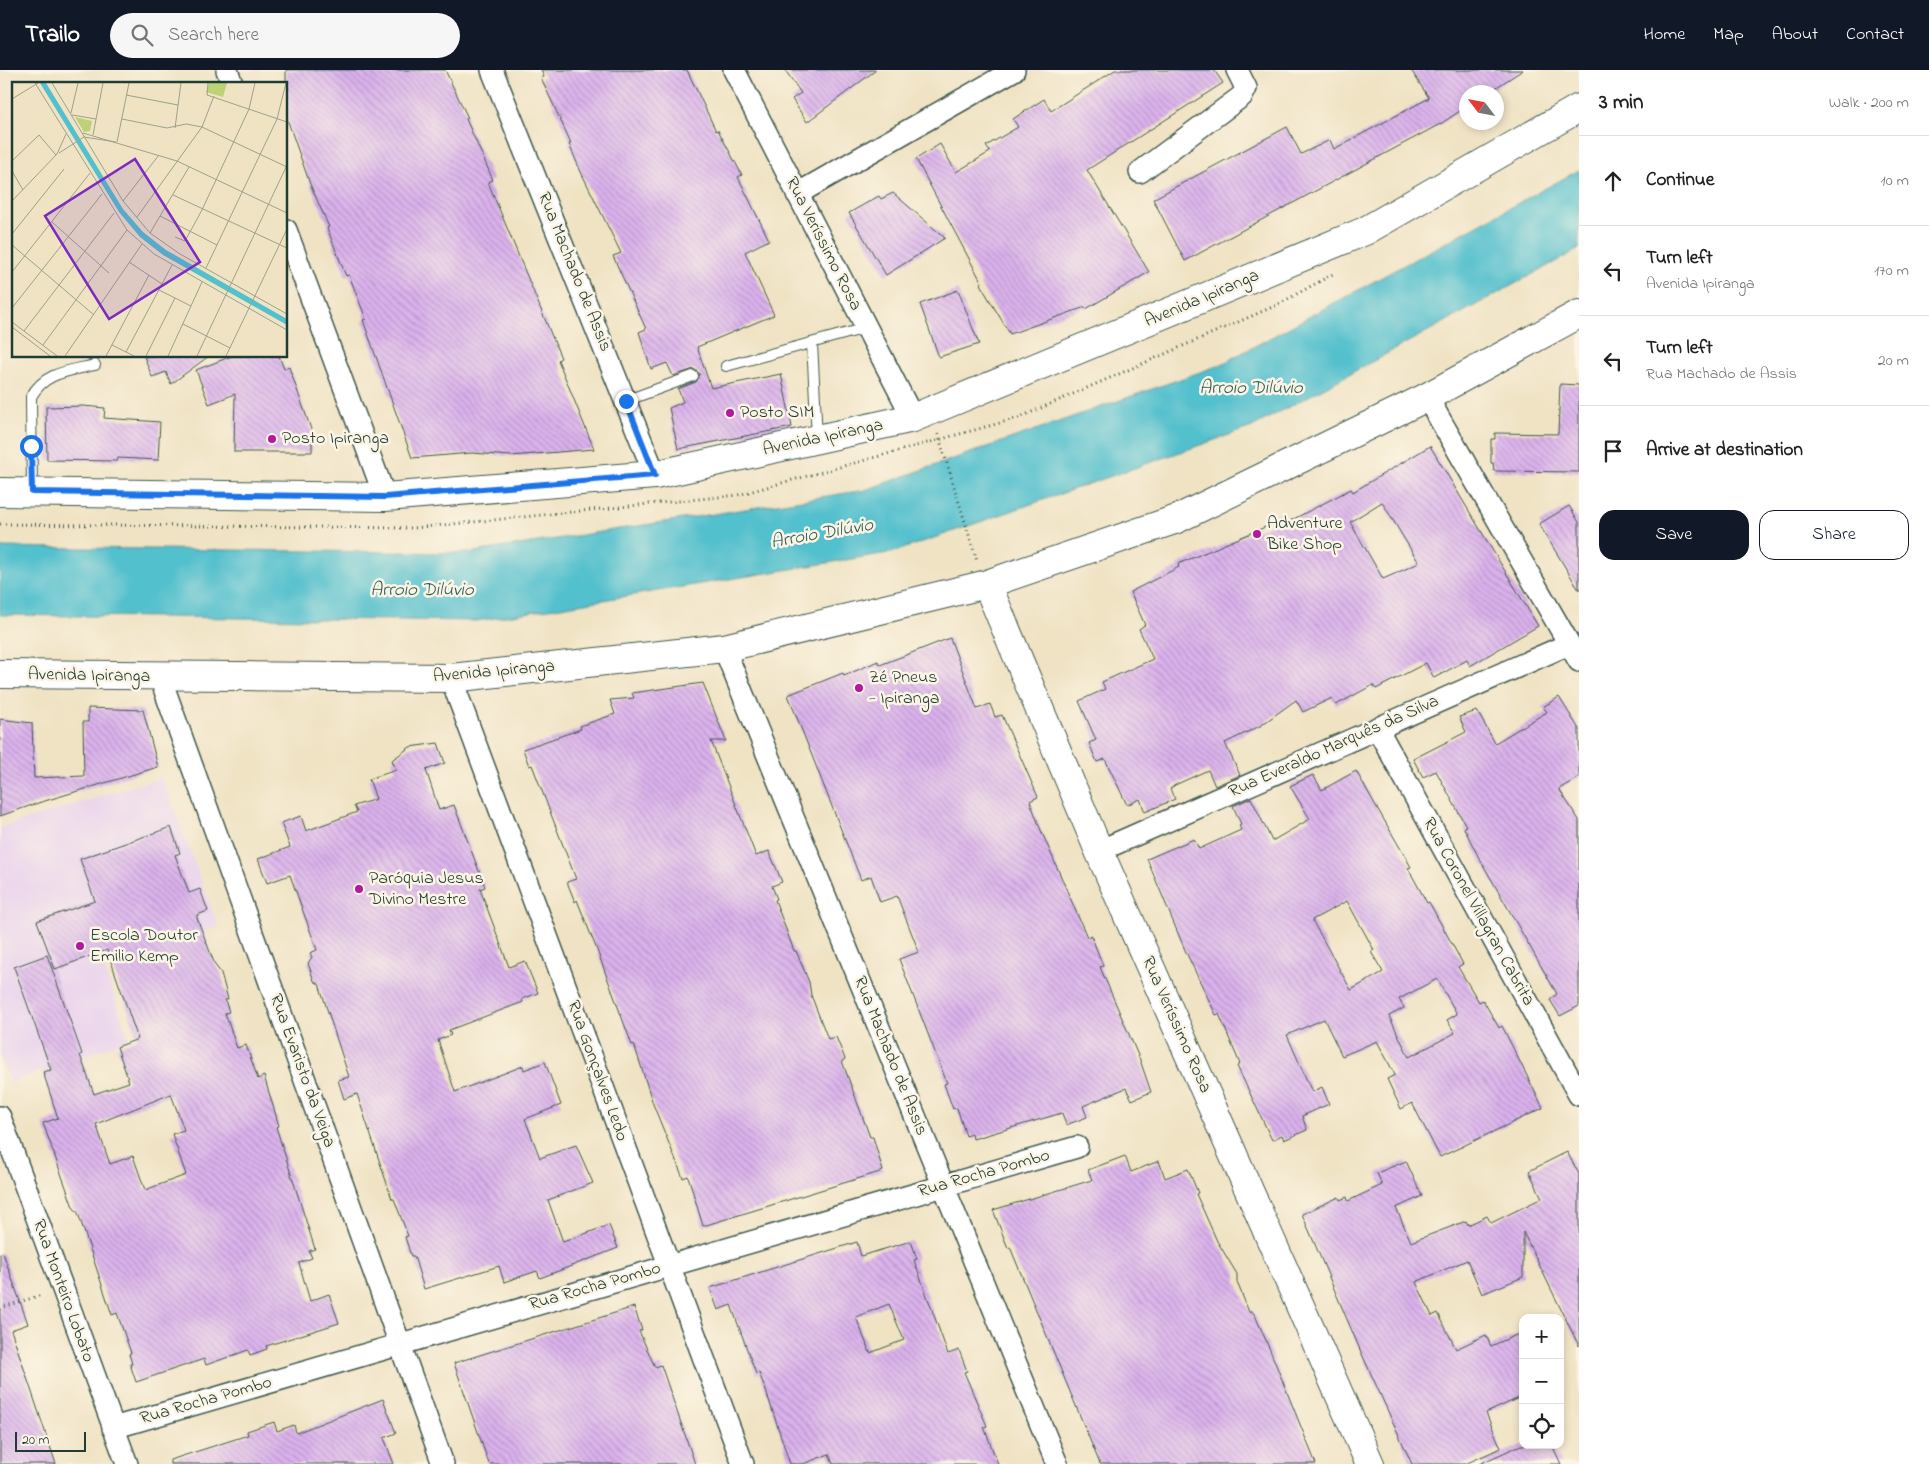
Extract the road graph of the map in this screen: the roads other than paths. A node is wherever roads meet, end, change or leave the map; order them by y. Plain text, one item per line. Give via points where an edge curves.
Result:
1 (227, 70) edge
2 (492, 70) edge
3 (734, 70) edge
4 (1014, 70) edge
5 (1237, 70) edge
6 (231, 82) edge
7 (1579, 108) edge
8 (1140, 172) dead end
9 (796, 194) junction
10 (288, 235) edge
11 (1579, 314) edge
12 (866, 328) junction
13 (812, 343) junction
14 (95, 365) dead end
15 (726, 366) dead end
16 (693, 376) dead end
17 (1427, 397) junction
18 (626, 401) junction
19 (913, 418) junction
20 (818, 439) junction
21 (655, 475) junction
22 (0, 492) edge
23 (32, 492) junction
24 (385, 497) junction
25 (988, 584) junction
26 (724, 648) junction
27 (1574, 652) edge
28 (0, 674) edge
29 (160, 677) junction
30 (451, 678) junction
31 (1377, 728) junction
32 (1099, 851) junction
33 (1579, 1095) edge
34 (0, 1117) edge
35 (1077, 1147) dead end
36 (944, 1186) junction
37 (670, 1266) junction
38 (400, 1344) junction
39 (113, 1428) junction
40 (126, 1464) edge
41 (443, 1464) edge
42 (743, 1464) edge
43 (1057, 1464) edge
44 (1370, 1464) edge

1 - 6 street
2 - 18 street, Rua Machado de Assis
3 - 9 street, Rua Veríssimo Rosa
4 - 9 street
5 - 8 street via 1246,88 1242,96
7 - 19 main road, Avenida Ipiranga via 1365,231
9 - 12 street, Rua Veríssimo Rosa
10 - 24 street
11 - 17 main road, Avenida Ipiranga
12 - 13 lane
12 - 19 street, Rua Veríssimo Rosa
13 - 15 lane
13 - 20 lane
14 - 23 lane via 51,375 37,386 31,397
16 - 18 lane
17 - 25 main road, Avenida Ipiranga via 1177,520
17 - 27 street
18 - 21 street, Rua Machado de Assis
19 - 20 main road, Avenida Ipiranga
20 - 21 main road, Avenida Ipiranga
21 - 24 main road, Avenida Ipiranga
22 - 23 main road, Avenida Ipiranga
23 - 24 main road, Avenida Ipiranga
25 - 26 main road, Avenida Ipiranga
25 - 32 main road, Rua Veríssimo Rosa
26 - 30 main road, Avenida Ipiranga
26 - 36 street, Rua Machado de Assis
27 - 31 street, Rua Everaldo Marquês da Silva
28 - 29 main road, Avenida Ipiranga
29 - 30 main road, Avenida Ipiranga
29 - 38 street, Rua Evaristo da Veiga
30 - 37 street, Rua Gonçalves Ledo
31 - 32 street, Rua Everaldo Marquês da Silva
31 - 33 street, Rua Coronel Villagran Cabrita
32 - 44 main road, Rua Veríssimo Rosa
34 - 39 street, Rua Monteiro Lobato
35 - 36 street, Rua Rocha Pombo
36 - 37 street, Rua Rocha Pombo
36 - 43 street, Rua Machado de Assis
37 - 38 street, Rua Rocha Pombo
37 - 42 street, Rua Gonçalves Ledo
38 - 39 street, Rua Rocha Pombo
38 - 41 street, Rua Evaristo da Veiga
39 - 40 street, Rua Monteiro Lobato

